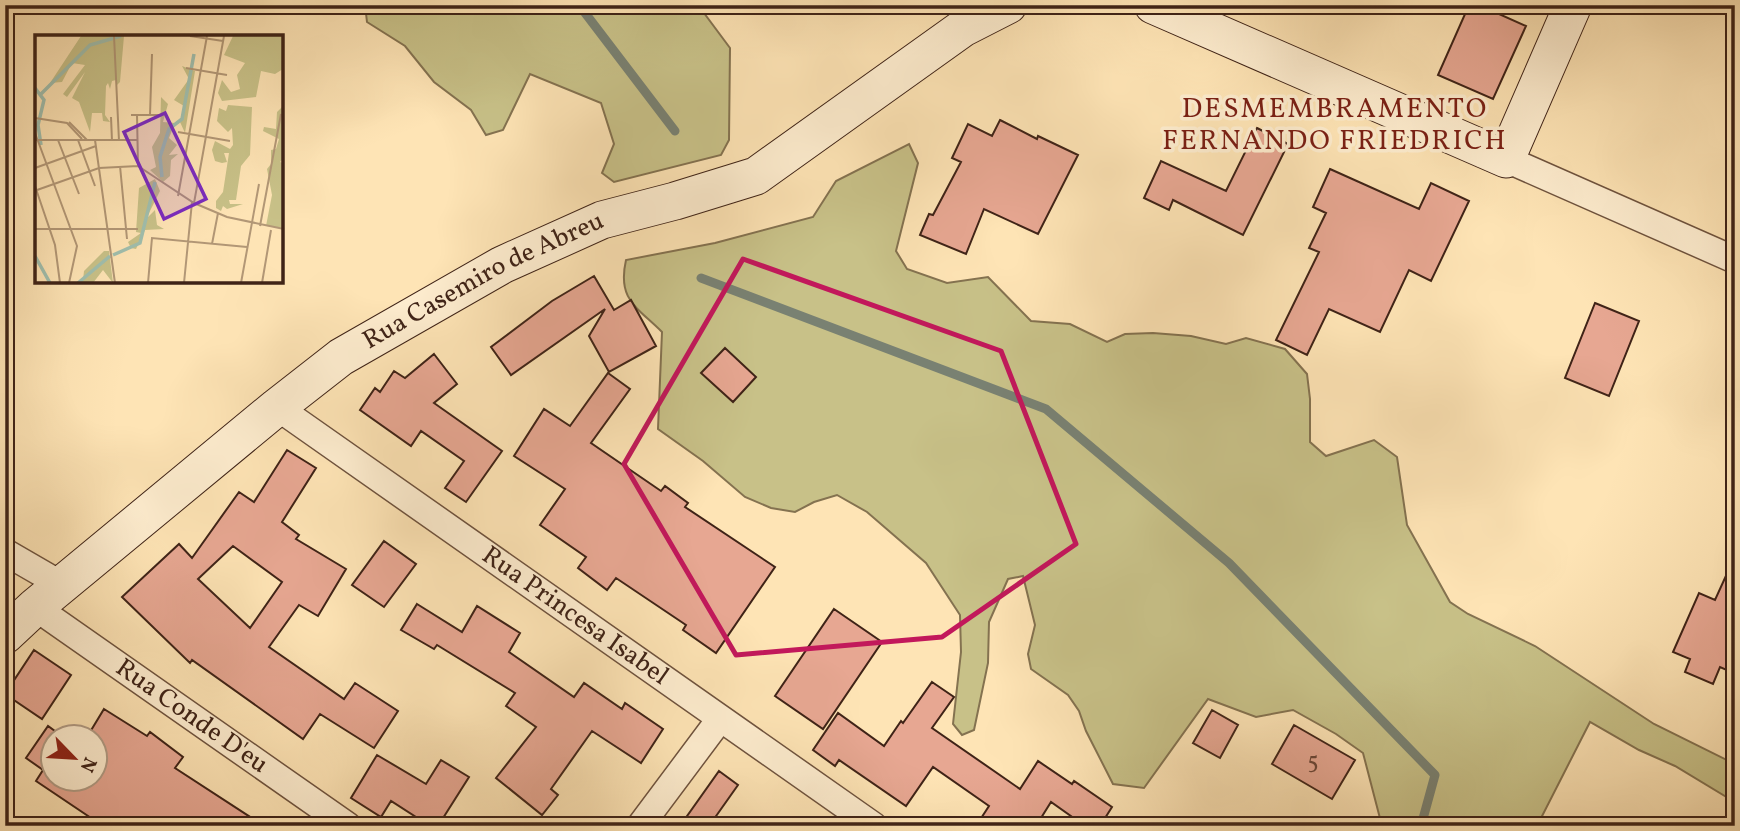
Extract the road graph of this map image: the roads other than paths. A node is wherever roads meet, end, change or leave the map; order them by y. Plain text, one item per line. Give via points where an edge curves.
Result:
1 (1008, 5) edge
2 (1153, 5) edge
3 (1573, 5) edge
4 (1506, 159) junction
5 (1735, 260) edge
6 (277, 407) junction
7 (5, 552) edge
8 (49, 596) junction
9 (5, 635) edge
10 (720, 719) junction
11 (348, 826) edge
12 (640, 826) edge
13 (874, 826) edge

1 - 6 street, Rua Casemiro de Abreu via 963,28 757,176 602,220 502,265 341,356
2 - 4 street
3 - 4 street
4 - 5 street
6 - 8 street, Rua Casemiro de Abreu
6 - 10 street, Rua Princesa Isabel
7 - 8 street, Rua Conde D'eu
8 - 9 street, Rua Casemiro de Abreu
8 - 11 street, Rua Conde D'eu
10 - 12 street
10 - 13 street, Rua Princesa Isabel

